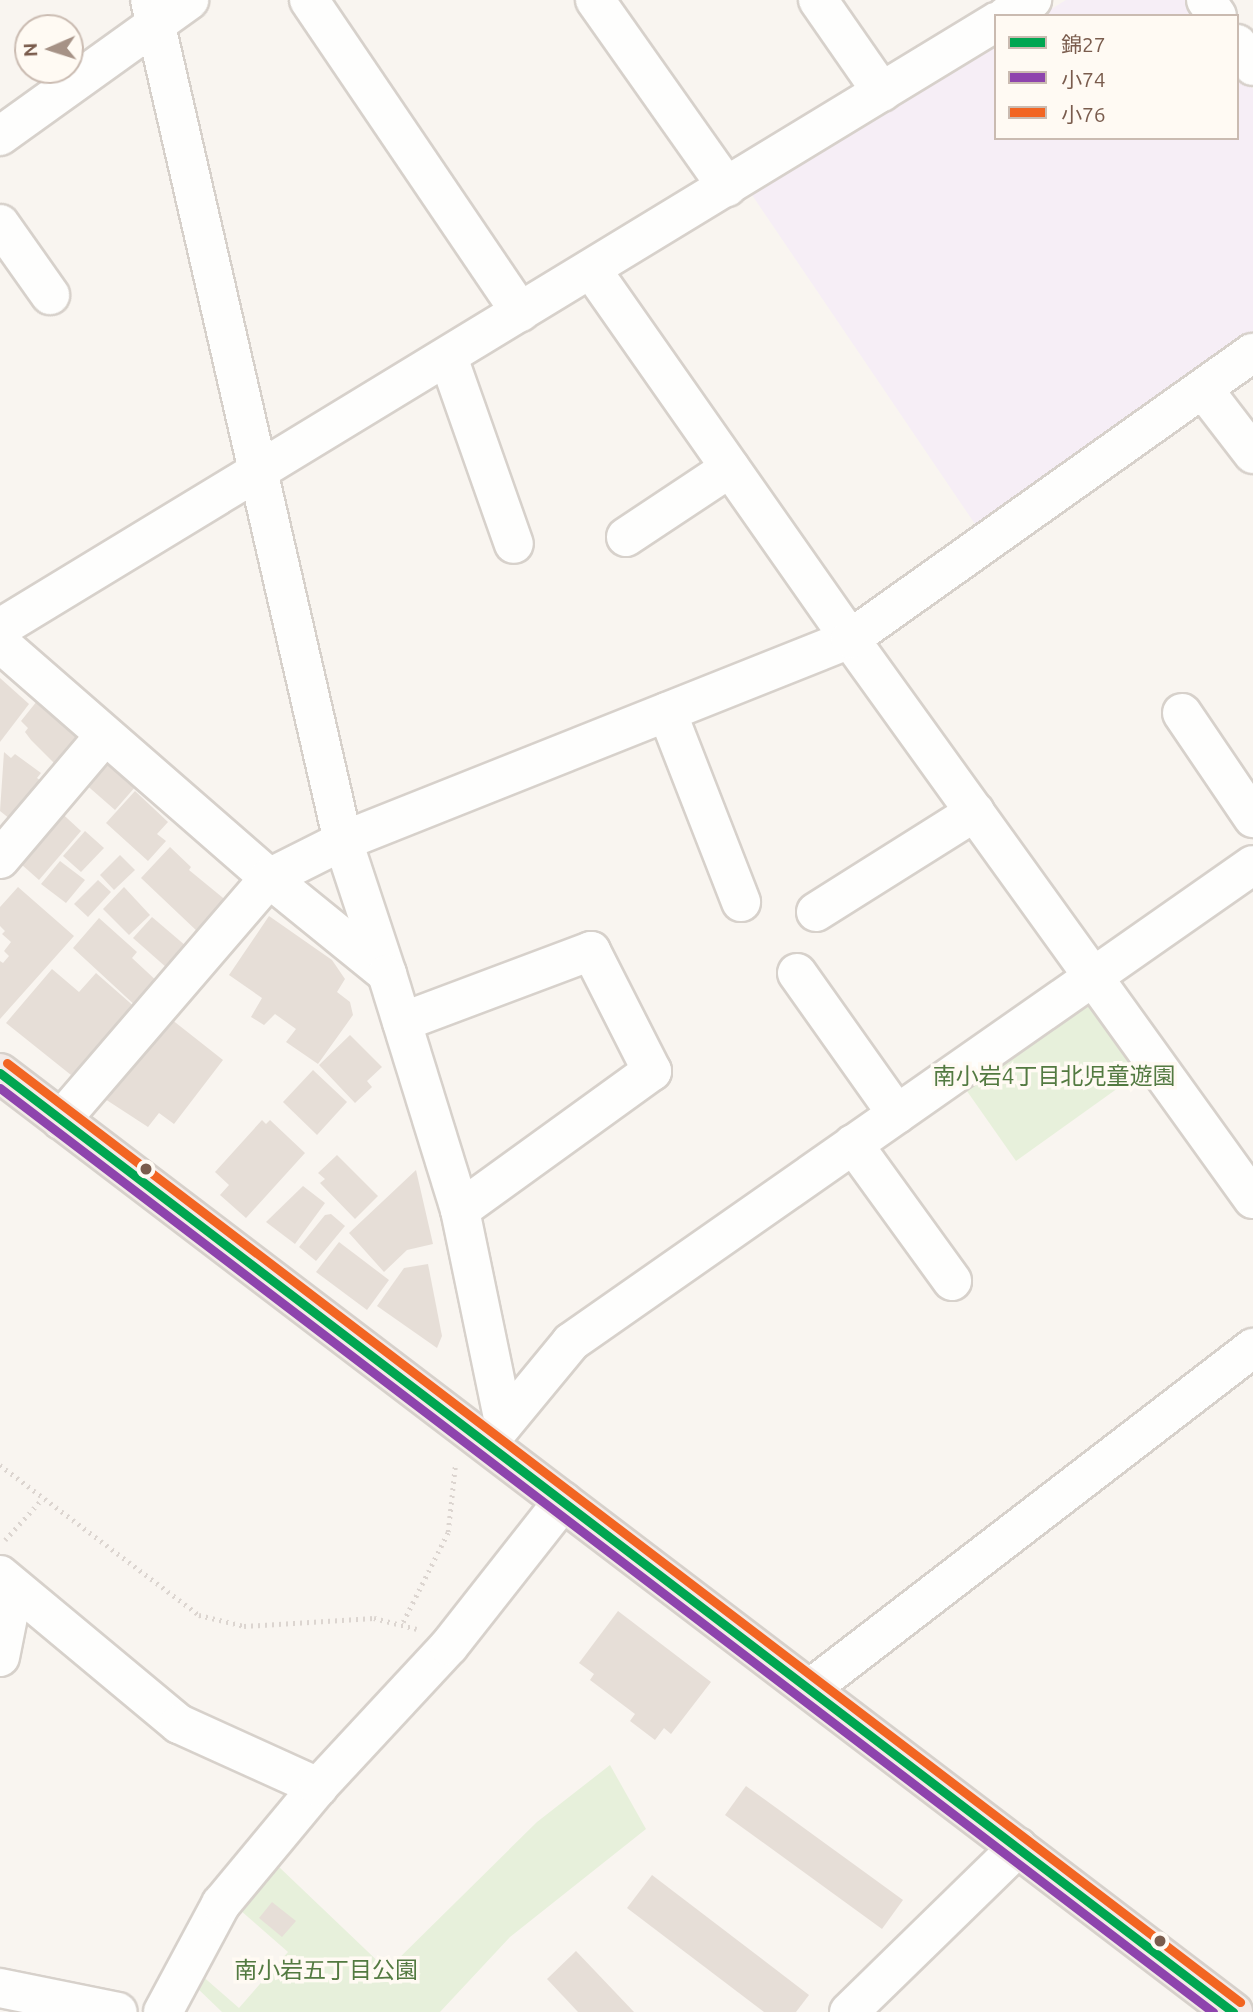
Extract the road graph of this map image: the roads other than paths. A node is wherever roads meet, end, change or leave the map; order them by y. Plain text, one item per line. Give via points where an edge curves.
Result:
1 (189, 0) edge
2 (310, 0) edge
3 (595, 0) edge
4 (818, 0) edge
5 (1032, 0) edge
6 (153, 12) edge
7 (1009, 14) edge
8 (994, 23) edge
9 (1239, 47) edge
10 (1253, 66) edge
11 (882, 92) junction
12 (0, 136) edge
13 (727, 187) junction
14 (0, 224) edge
15 (591, 269) junction
16 (50, 295) dead end
17 (520, 312) junction
18 (1253, 353) edge
19 (448, 357) junction
20 (1203, 388) junction
21 (1253, 454) edge
22 (730, 468) junction
23 (259, 473) junction
24 (626, 537) dead end
25 (514, 544) dead end
26 (0, 628) edge
27 (849, 639) junction
28 (0, 643) edge
29 (667, 712) junction
30 (1182, 713) dead end
31 (105, 735) junction
32 (975, 812) junction
33 (1253, 818) edge
34 (343, 841) junction
35 (0, 859) edge
36 (1253, 865) edge
37 (269, 878) junction
38 (741, 902) dead end
39 (816, 912) dead end
40 (797, 973) dead end
41 (387, 974) junction
42 (1095, 976) junction
43 (402, 1022) junction
44 (0, 1073) edge
45 (897, 1114) junction
46 (61, 1120) junction
47 (853, 1144) junction
48 (1253, 1199) edge
49 (460, 1210) junction
50 (952, 1281) dead end
51 (1253, 1348) edge
52 (483, 1441) junction
53 (563, 1501) junction
54 (7, 1581) edge
55 (0, 1657) edge
56 (811, 1688) junction
57 (318, 1787) junction
58 (1018, 1847) junction
59 (0, 1988) edge
60 (118, 2012) edge
61 (163, 2012) edge
62 (849, 2012) edge
63 (1233, 2012) edge

1 - 6 street
2 - 17 street
3 - 13 street
4 - 11 street
5 - 7 street
6 - 12 street
6 - 23 street
8 - 11 street
9 - 10 street
11 - 13 street
13 - 15 street
14 - 16 street
15 - 17 street
15 - 22 street
17 - 19 street
18 - 20 street
19 - 23 street
19 - 25 street
20 - 21 street
20 - 27 street
22 - 24 street
22 - 27 street
23 - 26 street
23 - 34 street
27 - 29 street
27 - 32 street
28 - 31 street
29 - 34 street
29 - 38 street
30 - 33 street
31 - 35 street
31 - 37 street
32 - 39 street
32 - 42 street
34 - 37 street
34 - 41 street
36 - 42 street
37 - 41 street
37 - 46 street
40 - 45 street
41 - 43 street
42 - 45 street
42 - 48 street
43 - 49 street
43 - 49 street via 591,951 652,1071
44 - 46 highway
45 - 47 street
46 - 52 highway
47 - 50 street
47 - 52 street via 571,1342
49 - 52 street
51 - 56 street
52 - 53 highway
53 - 56 highway
53 - 57 street via 449,1646
54 - 55 street
54 - 57 street via 179,1724
56 - 58 highway
57 - 61 street via 221,1904
58 - 62 street
58 - 63 highway
59 - 60 street

